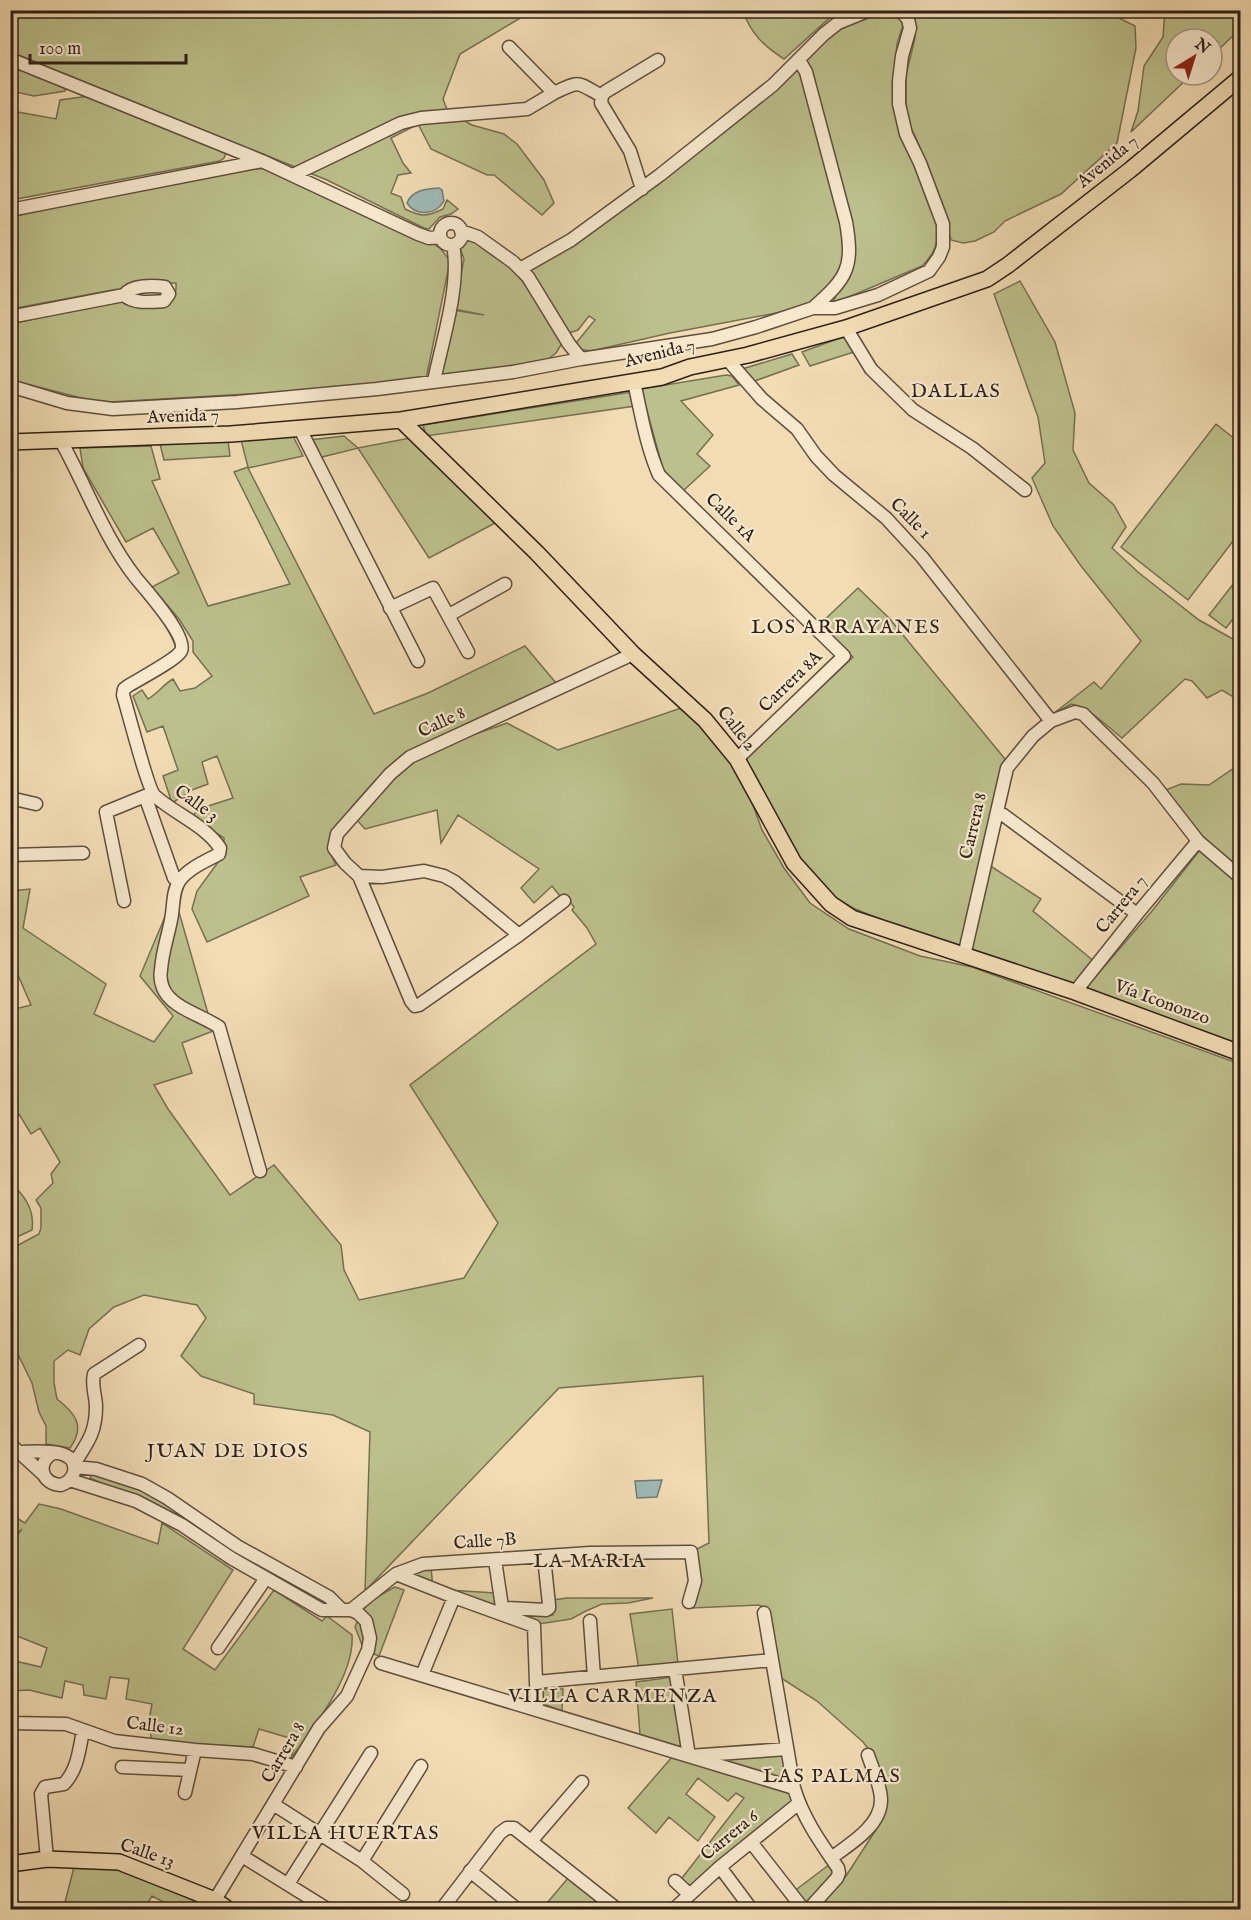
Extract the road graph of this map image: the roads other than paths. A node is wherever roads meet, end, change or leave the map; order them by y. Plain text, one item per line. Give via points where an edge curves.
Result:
1 (870, 10) edge
2 (900, 10) edge
3 (509, 47) dead end
4 (10, 60) edge
5 (658, 60) dead end
6 (800, 60) junction
7 (1240, 78) edge
8 (554, 93) junction
9 (602, 96) junction
10 (262, 161) junction
11 (293, 175) junction
12 (642, 189) junction
13 (10, 210) edge
14 (461, 231) junction
15 (440, 237) junction
16 (453, 245) junction
17 (520, 269) junction
18 (124, 295) dead end
19 (813, 308) junction
20 (10, 317) edge
21 (846, 328) junction
22 (581, 359) junction
23 (727, 359) junction
24 (434, 381) junction
25 (634, 382) junction
26 (10, 386) edge
27 (401, 420) junction
28 (300, 429) junction
29 (61, 441) junction
30 (10, 442) edge
31 (1025, 490) dead end
32 (505, 585) dead end
33 (390, 608) junction
34 (448, 615) junction
35 (468, 652) dead end
36 (633, 654) junction
37 (844, 656) joint
38 (418, 661) dead end
39 (1051, 721) junction
40 (737, 759) junction
41 (149, 795) junction
42 (10, 798) edge
43 (36, 804) dead end
44 (998, 811) junction
45 (1198, 842) junction
46 (83, 853) dead end
47 (10, 855) edge
48 (359, 876) junction
49 (1240, 876) edge
50 (174, 878) dead end
51 (124, 901) dead end
52 (564, 901) dead end
53 (1137, 915) junction
54 (519, 935) junction
55 (964, 956) junction
56 (1073, 991) junction
57 (1240, 1053) edge
58 (260, 1170) dead end
59 (139, 1345) dead end
60 (15, 1448) edge
61 (53, 1453) junction
62 (74, 1465) junction
63 (43, 1474) junction
64 (70, 1480) junction
65 (544, 1557) junction
66 (495, 1560) junction
67 (396, 1574) junction
68 (266, 1578) junction
69 (454, 1598) junction
70 (689, 1602) dead end
71 (346, 1610) junction
72 (764, 1613) dead end
73 (590, 1621) dead end
74 (218, 1648) dead end
75 (772, 1660) junction
76 (381, 1663) dead end
77 (675, 1669) junction
78 (422, 1675) junction
79 (594, 1677) junction
80 (537, 1682) junction
81 (537, 1710) junction
82 (10, 1723) edge
83 (83, 1731) junction
84 (787, 1749) junction
85 (195, 1750) junction
86 (371, 1753) dead end
87 (868, 1755) dead end
88 (690, 1756) junction
89 (421, 1766) dead end
90 (122, 1767) dead end
91 (296, 1767) junction
92 (190, 1770) junction
93 (582, 1782) dead end
94 (794, 1788) junction
95 (185, 1793) dead end
96 (799, 1803) junction
97 (273, 1804) junction
98 (320, 1834) junction
99 (532, 1840) junction
100 (751, 1842) junction
101 (242, 1856) junction
102 (831, 1858) junction
103 (47, 1859) junction
104 (362, 1861) junction
105 (10, 1864) edge
106 (720, 1867) junction
107 (470, 1871) junction
108 (675, 1881) dead end
109 (288, 1884) junction
110 (403, 1894) dead end
111 (688, 1894) junction
112 (215, 1900) junction
113 (229, 1910) edge
114 (329, 1910) edge
115 (441, 1910) edge
116 (518, 1910) edge
117 (618, 1910) edge
118 (673, 1910) edge
119 (753, 1910) edge
120 (806, 1910) edge

1 - 6 street via 838,24
2 - 19 street via 910,28 902,56 899,104 906,134 943,224 943,247 929,271 908,282 835,308
3 - 8 street
4 - 10 street
5 - 9 street
6 - 12 street
6 - 19 street via 810,84 850,247 843,277
7 - 21 main road, Avenida 7 via 1130,171 1008,266 987,279
8 - 9 street via 579,83
8 - 11 street via 527,109 401,123
9 - 12 street via 601,103 630,151
10 - 11 street
10 - 13 street
11 - 15 street via 418,234
12 - 17 street via 571,240
14 - 15 street via 448,224
14 - 16 street via 461,238
14 - 17 street via 478,237
15 - 16 street via 444,243
16 - 24 street via 454,286
17 - 22 street
18 - 20 street
19 - 22 street via 712,339
21 - 23 main road, Avenida 7
21 - 31 street via 871,369 913,410 972,448
22 - 24 street
23 - 25 main road, Avenida 7
23 - 39 street, Calle 1 via 762,399 797,429 834,475 886,518 922,556
24 - 26 street via 261,400 113,409 67,403
25 - 27 main road, Avenida 7
25 - 37 street, Calle 1A via 659,475
27 - 28 main road, Avenida 7
27 - 36 main road, Calle 2
28 - 29 main road, Avenida 7
28 - 33 street
29 - 30 main road, Avenida 7
29 - 41 street, Calle 3 via 111,540 183,644 175,658 124,689
32 - 34 street
33 - 34 street via 433,588
33 - 38 street
34 - 35 street
36 - 40 main road, Calle 2 via 705,720
36 - 48 street, Calle 8 via 410,757 337,834 334,848
37 - 40 street, Carrera 8A
39 - 44 street, Carrera 8 via 1007,768
39 - 45 street via 1076,712 1083,714 1153,783
40 - 55 main road, Calle 2 via 794,863 831,904 852,918
41 - 50 street
41 - 51 street via 106,812
41 - 58 street, Calle 3 via 199,828 220,848 219,854 181,878 175,889 160,972 163,989 176,1004 219,1028
42 - 43 street
44 - 53 street
44 - 55 street, Carrera 8
45 - 49 street
45 - 53 street, Carrera 7
46 - 47 street
48 - 54 street via 424,871 444,876
48 - 54 street via 415,1006
52 - 54 street
53 - 56 street, Carrera 7
55 - 56 main road, Calle 2
56 - 57 main road, Vía Icononzo
59 - 62 street via 94,1374 96,1407 92,1435
60 - 61 street
60 - 63 street
61 - 62 street via 65,1454
61 - 63 street via 43,1461
62 - 64 street
62 - 71 street via 142,1484
63 - 64 street via 55,1485
64 - 68 street via 164,1515
65 - 66 street, Calle 7B
65 - 66 street via 549,1605 546,1610 502,1607
65 - 70 street, Calle 7B via 691,1552 695,1581
66 - 67 street, Calle 7B via 423,1564
67 - 69 street
67 - 71 street, Calle 7B
68 - 71 street via 322,1610
68 - 74 street
69 - 78 street
69 - 80 street via 534,1626
71 - 91 street, Carrera 8 via 358,1613 366,1621 368,1650 347,1696 319,1728
72 - 75 street
73 - 79 street
75 - 77 street
75 - 84 street
76 - 78 street
77 - 79 street
77 - 88 street
78 - 81 street
79 - 80 street
80 - 81 street
81 - 88 street
82 - 83 street, Calle 12 via 66,1724
83 - 85 street, Calle 12 via 114,1741
83 - 103 street via 71,1777 64,1784 45,1787 41,1794
84 - 88 street
84 - 94 street
85 - 91 street, Calle 12 via 253,1754
85 - 92 street
86 - 98 street
87 - 102 street via 881,1800 878,1816
88 - 94 street
89 - 104 street
90 - 92 street
91 - 97 street, Carrera 8
92 - 95 street
93 - 99 street
94 - 96 street
96 - 100 street, Carrera 6
96 - 102 street
97 - 98 street
97 - 101 street, Carrera 8
98 - 104 street
98 - 109 street
99 - 107 street via 514,1827 507,1827
99 - 117 street
100 - 106 street, Carrera 6
100 - 120 street
101 - 109 street
101 - 112 street, Carrera 8
102 - 120 street via 839,1873 837,1878
103 - 105 main road, Calle 13
103 - 112 main road, Calle 13 via 119,1862
104 - 110 street
106 - 111 street, Carrera 6
106 - 119 street
107 - 115 street
107 - 116 street
108 - 111 street
109 - 114 street
111 - 118 street, Carrera 6
112 - 113 main road, Calle 13

